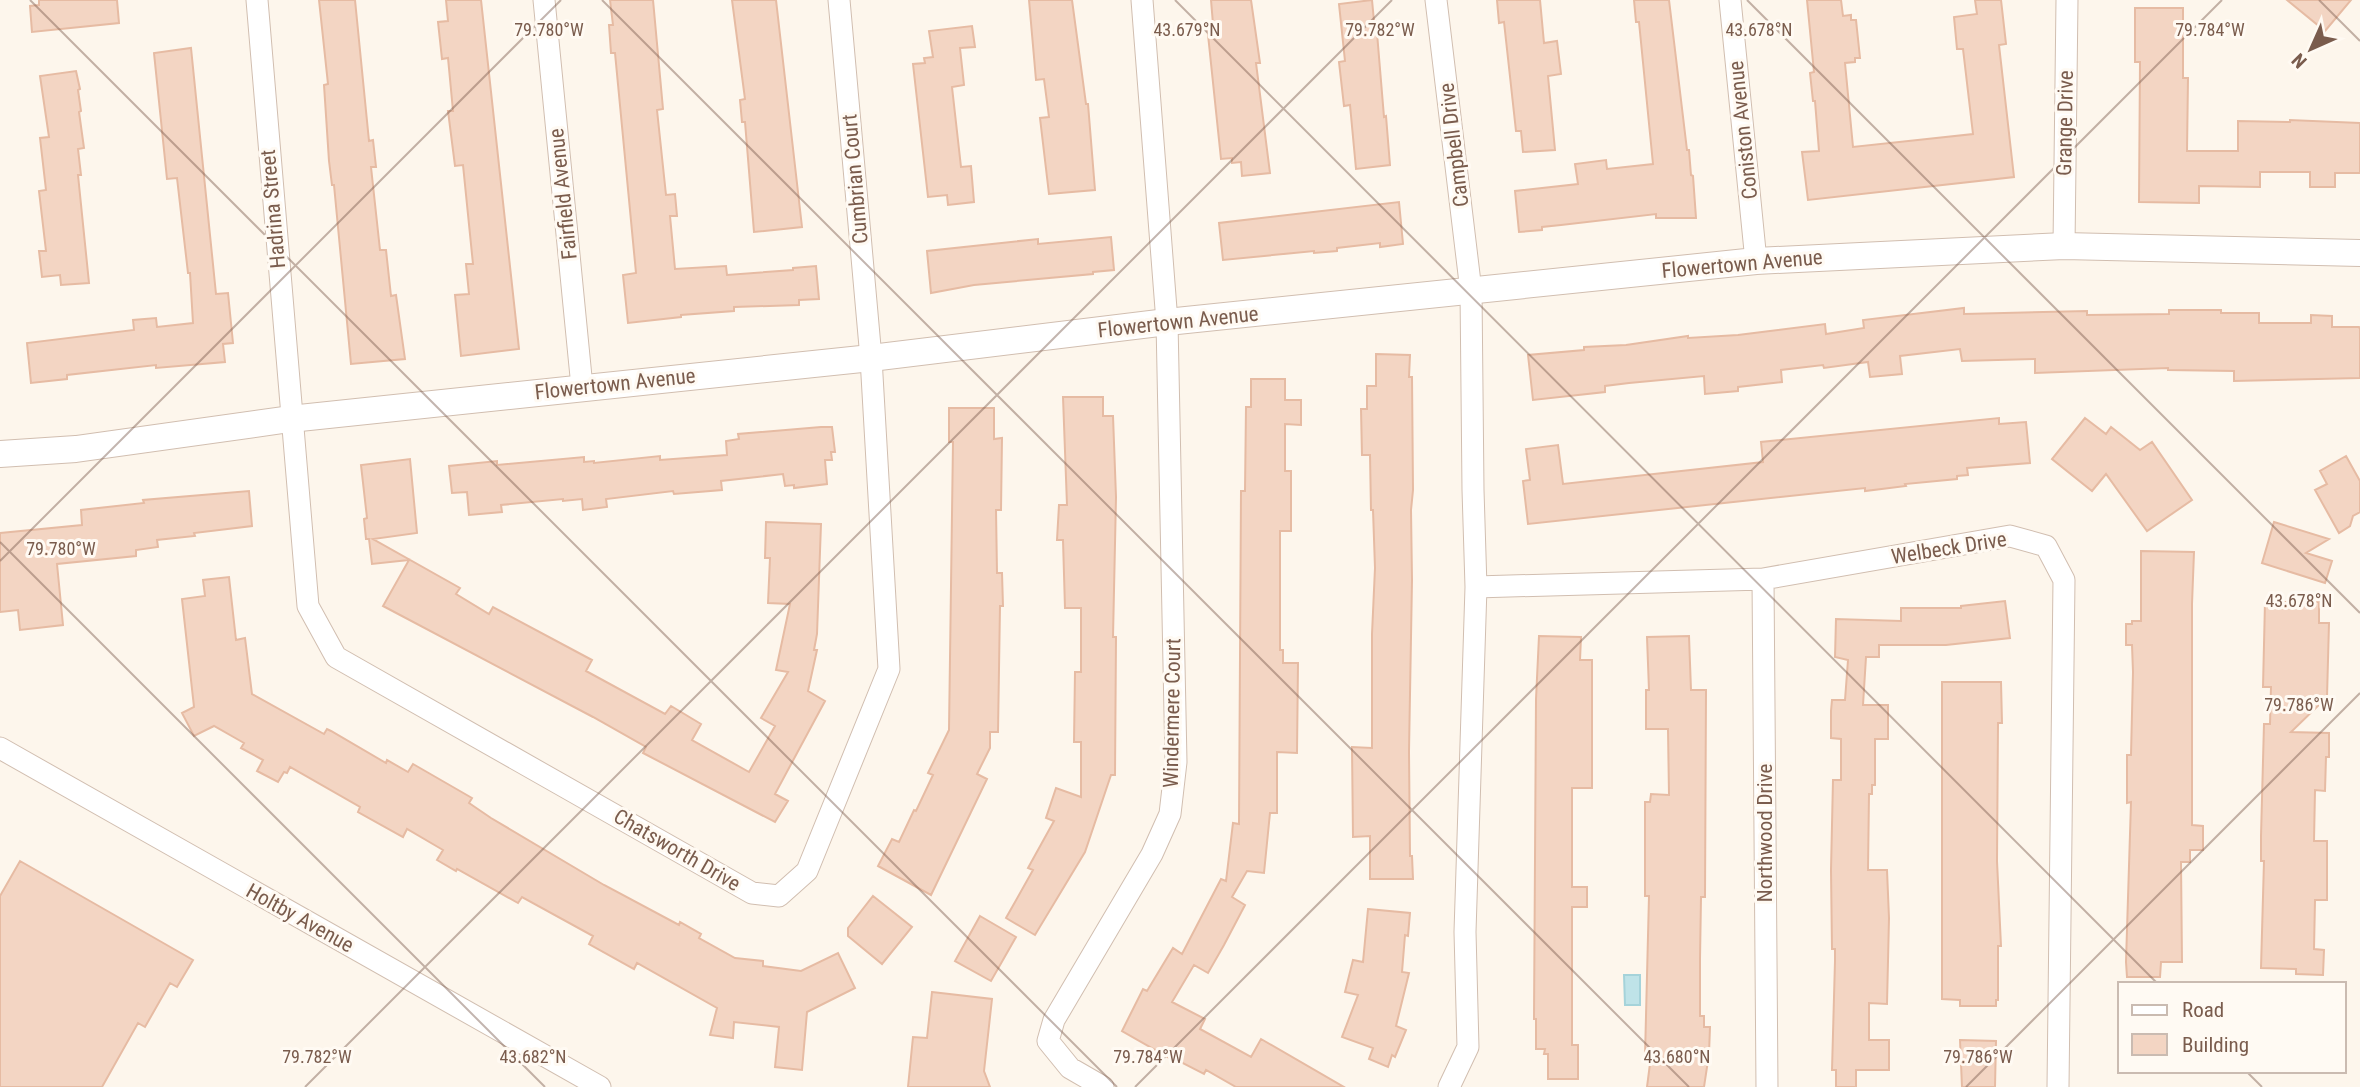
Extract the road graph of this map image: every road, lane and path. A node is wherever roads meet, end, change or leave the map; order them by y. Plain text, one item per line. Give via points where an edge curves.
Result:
1 (257, 0) edge
2 (544, 0) edge
3 (839, 0) edge
4 (1142, 0) edge
5 (1436, 0) edge
6 (1730, 0) edge
7 (2067, 0) edge
8 (2064, 246) junction
9 (2360, 253) edge
10 (1756, 261) junction
11 (1471, 291) junction
12 (1167, 322) junction
13 (871, 358) junction
14 (582, 387) junction
15 (290, 419) junction
16 (0, 454) edge
17 (1763, 579) junction
18 (1476, 587) junction
19 (0, 748) edge
20 (600, 1087) edge
21 (1103, 1087) edge
22 (1449, 1087) edge
23 (1767, 1087) edge
24 (2058, 1087) edge

1 - 15 street, Hadrina Street
2 - 14 street, Fairfield Avenue
3 - 13 street, Cumbrian Court
4 - 12 street
5 - 11 street, Campbell Drive
6 - 10 street, Coniston Avenue
7 - 8 street, Grange Drive
8 - 9 street, Flowertown Avenue
8 - 10 street, Flowertown Avenue
10 - 11 street, Flowertown Avenue
11 - 12 street, Flowertown Avenue
11 - 18 street
12 - 13 street, Flowertown Avenue
12 - 21 street, Windermere Court via 1176,762 1170,814 1152,854 1054,1020 1048,1041 1070,1068
13 - 14 street, Flowertown Avenue
13 - 15 street, Chatsworth Drive via 888,670 807,871 779,896 752,893 336,657 308,606
14 - 15 street, Flowertown Avenue
15 - 16 street, Flowertown Avenue via 76,449
17 - 18 street, Welbeck Drive
17 - 23 street, Northwood Drive
17 - 24 street, Welbeck Drive via 2010,536 2046,546 2064,580
18 - 22 street via 1465,932 1468,1047
19 - 20 street, Holtby Avenue

